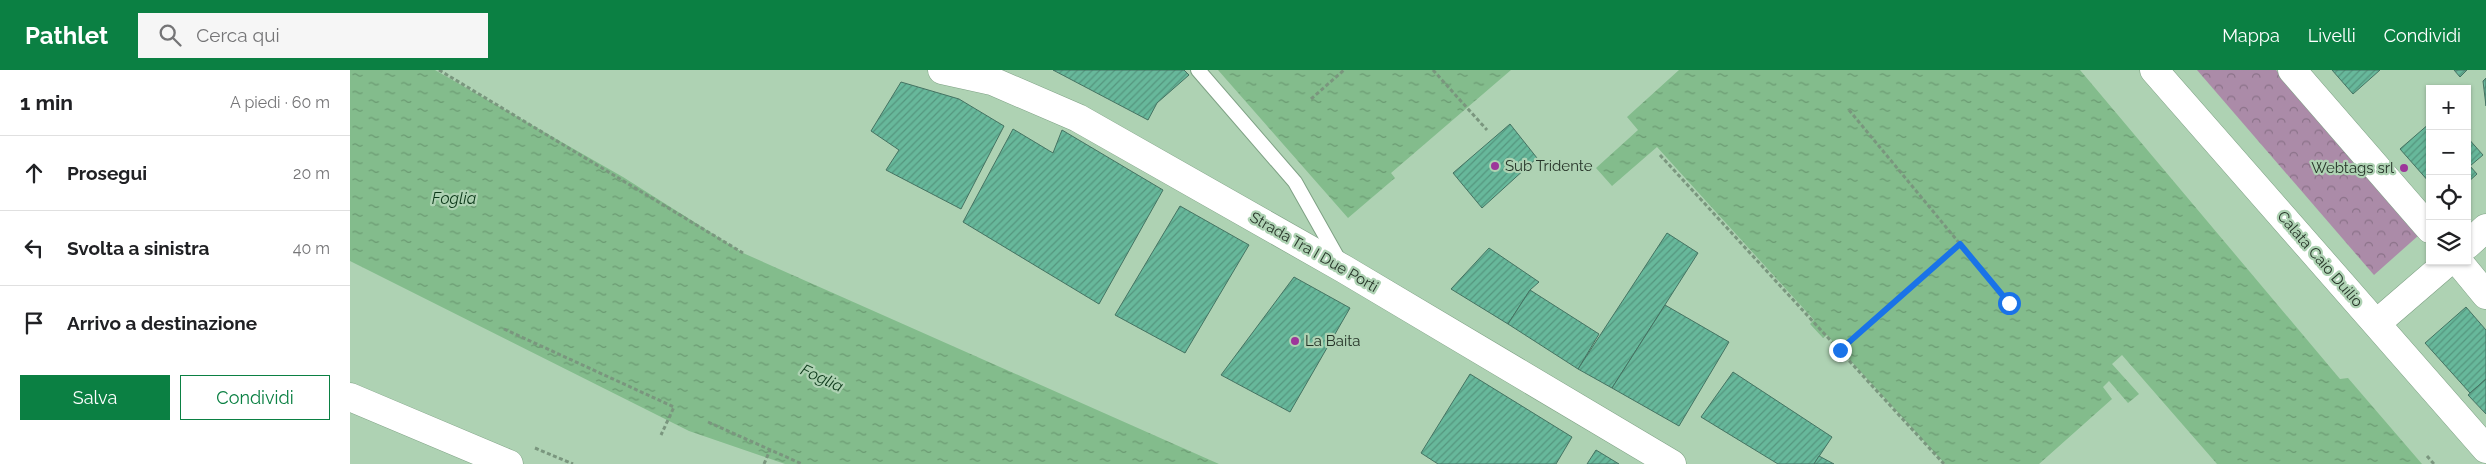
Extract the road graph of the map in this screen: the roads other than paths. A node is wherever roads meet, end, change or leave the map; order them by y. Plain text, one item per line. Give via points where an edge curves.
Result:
1 (942, 70) edge
2 (1198, 70) edge
3 (2154, 70) edge
4 (2292, 70) edge
5 (2426, 223) edge
6 (2486, 228) edge
7 (2471, 241) edge
8 (2444, 265) edge
9 (2461, 265) edge
10 (1344, 269) junction
11 (2486, 295) edge
12 (2377, 324) junction
13 (350, 397) edge
14 (2486, 448) edge
15 (509, 464) edge
16 (1672, 464) edge

1 - 10 street, Strada Tra I Due Porti via 992,81 1078,118
2 - 10 lane via 1295,182
3 - 12 street, Calata Caio Duilio
4 - 5 street
6 - 7 street
8 - 12 street
9 - 11 street
10 - 16 street, Strada Tra I Due Porti
12 - 14 street, Calata Caio Duilio
13 - 15 street

